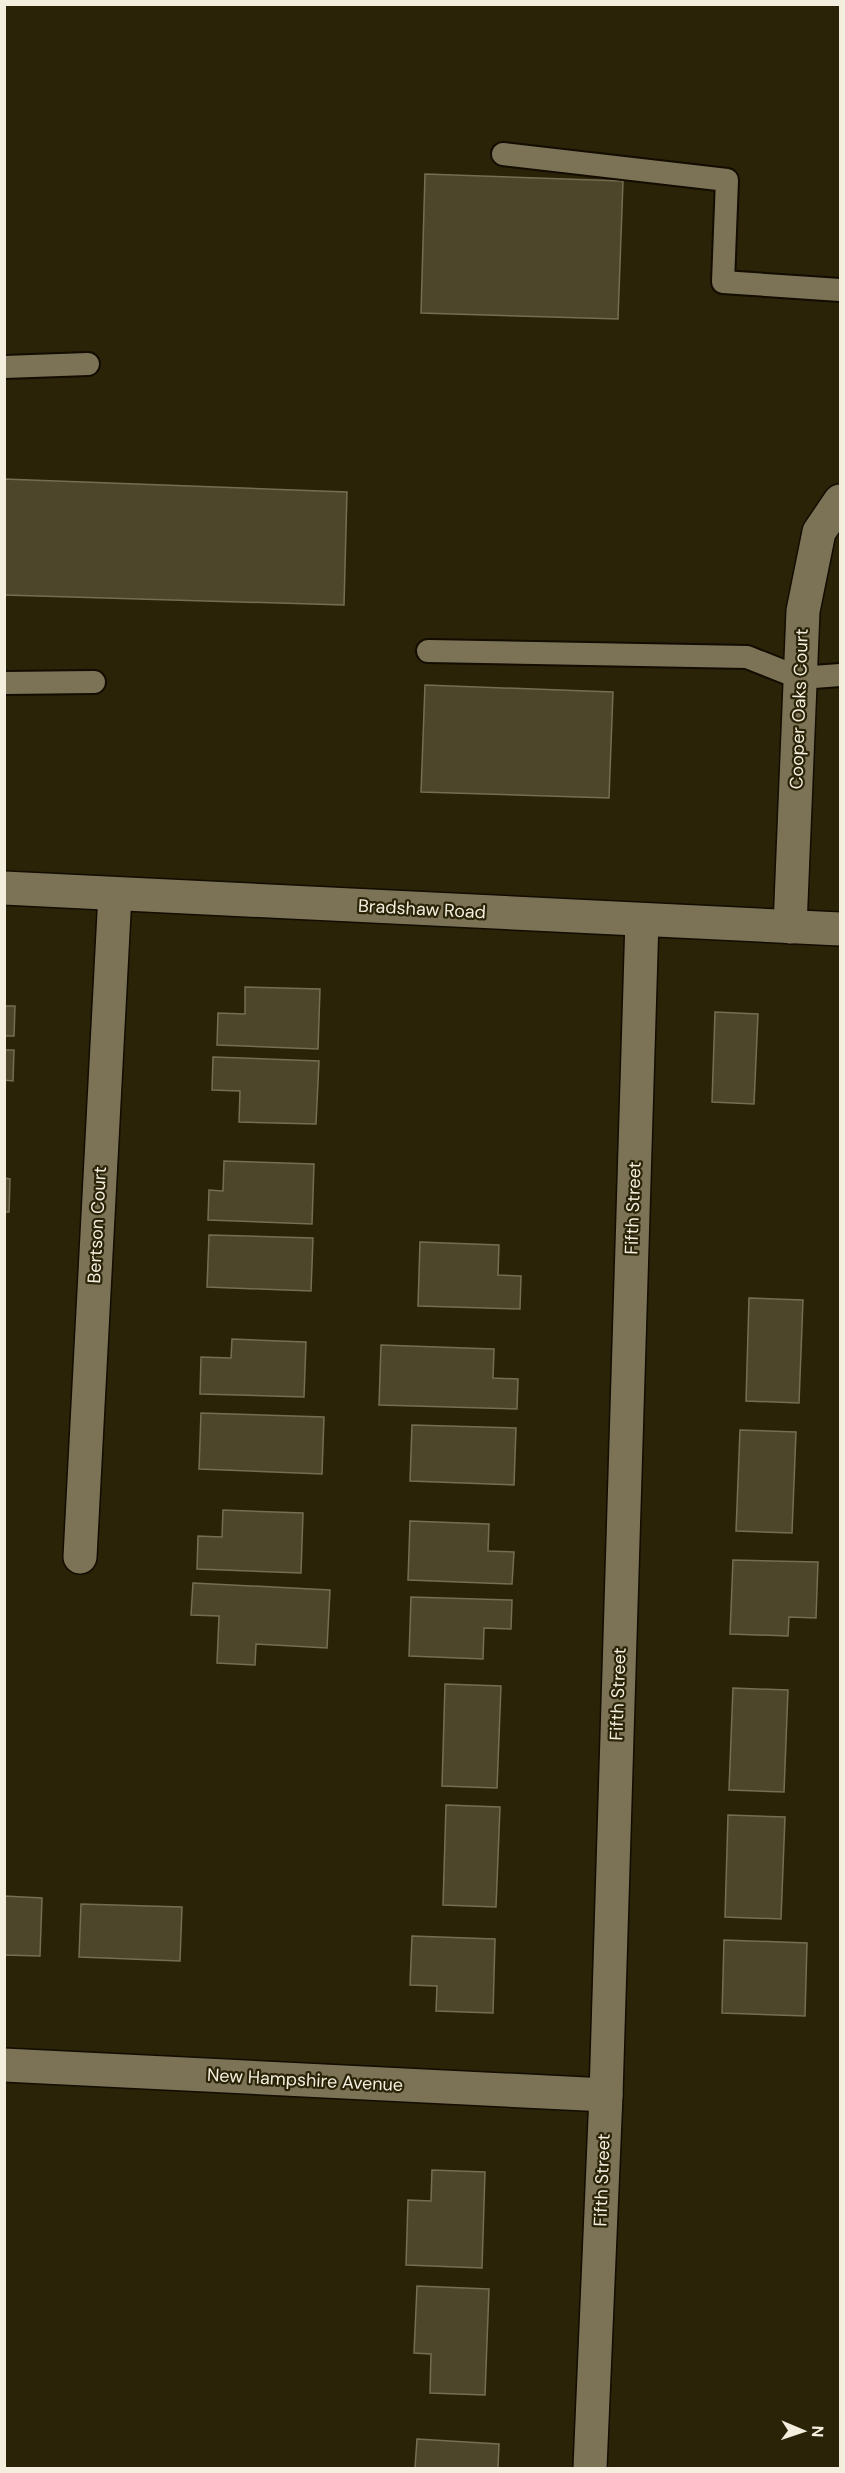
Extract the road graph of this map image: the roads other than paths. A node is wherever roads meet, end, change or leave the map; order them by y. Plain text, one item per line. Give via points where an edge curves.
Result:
1 (503, 154) dead end
2 (840, 290) edge
3 (88, 364) dead end
4 (4, 367) edge
5 (840, 501) edge
6 (428, 651) dead end
7 (840, 675) edge
8 (800, 678) junction
9 (94, 682) dead end
10 (4, 683) edge
11 (4, 888) edge
12 (115, 894) junction
13 (642, 920) junction
14 (790, 927) junction
15 (840, 929) edge
16 (80, 1557) dead end
17 (4, 2066) edge
18 (606, 2095) junction
19 (590, 2469) edge

1 - 2 lane via 727,180 723,282
3 - 4 lane
5 - 8 street, Cooper Oaks Court via 819,532 803,611
6 - 8 lane via 747,657
7 - 8 lane
8 - 14 street, Cooper Oaks Court
9 - 10 lane
11 - 12 street, Bradshaw Road
12 - 13 street, Bradshaw Road
12 - 16 street, Bertson Court
13 - 14 street, Bradshaw Road
13 - 18 street, Fifth Street
14 - 15 street, Bradshaw Road
17 - 18 street, New Hampshire Avenue
18 - 19 street, Fifth Street

